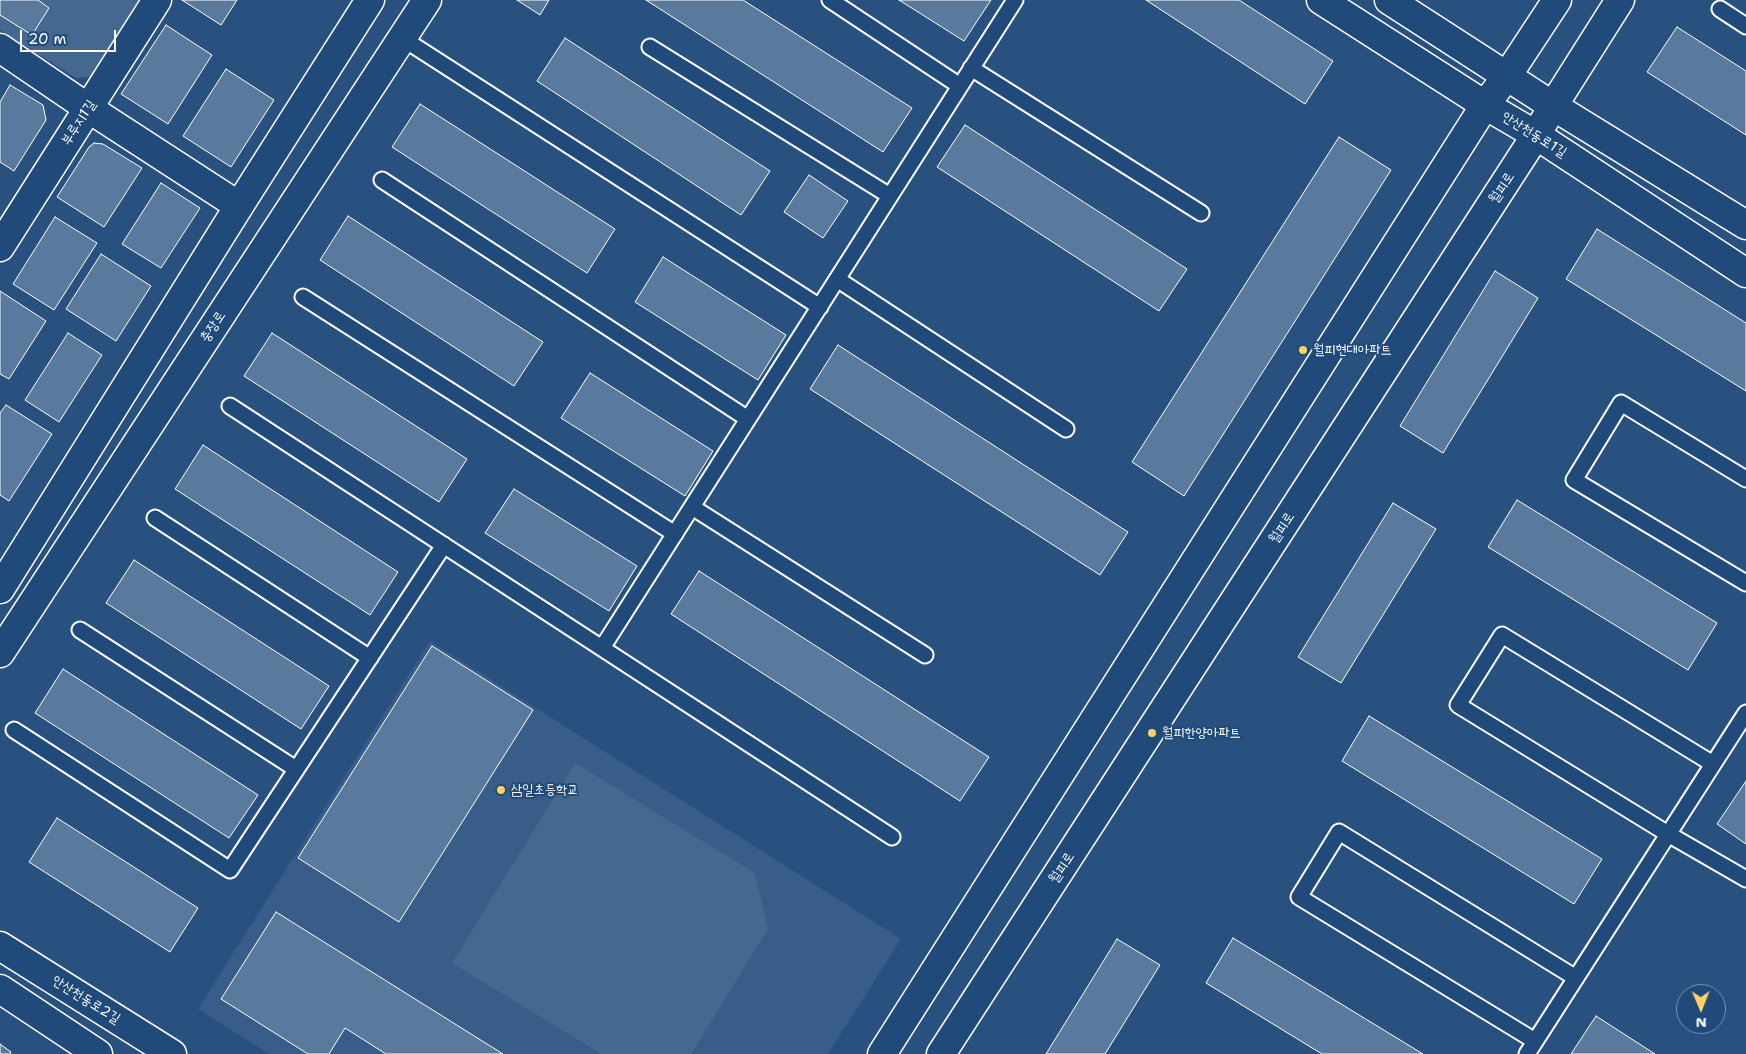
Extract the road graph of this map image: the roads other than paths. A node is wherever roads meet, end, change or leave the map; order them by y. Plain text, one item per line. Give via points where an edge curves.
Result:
1 (157, 0) edge
2 (370, 0) edge
3 (427, 0) edge
4 (830, 0) edge
5 (1015, 0) edge
6 (1321, 0) edge
7 (1389, 0) edge
8 (1557, 0) edge
9 (1620, 0) edge
10 (1720, 9) dead end
11 (1746, 26) edge
12 (402, 38) junction
13 (650, 47) dead end
14 (0, 48) edge
15 (971, 68) junction
16 (1507, 76) junction
17 (960, 86) junction
18 (1485, 105) junction
19 (1553, 106) junction
20 (88, 108) junction
21 (1536, 135) junction
22 (382, 180) dead end
23 (890, 196) junction
24 (239, 206) junction
25 (1201, 213) dead end
26 (1746, 225) edge
27 (0, 247) edge
28 (1746, 273) edge
29 (837, 280) junction
30 (303, 297) dead end
31 (820, 307) junction
32 (230, 406) dead end
33 (748, 419) junction
34 (1066, 429) dead end
35 (1746, 478) edge
36 (692, 507) junction
37 (155, 518) dead end
38 (675, 534) junction
39 (444, 545) junction
40 (1746, 584) edge
41 (0, 589) edge
42 (80, 630) dead end
43 (602, 648) junction
44 (0, 653) edge
45 (925, 655) dead end
46 (370, 658) junction
47 (1746, 713) edge
48 (14, 730) dead end
49 (1742, 730) edge
50 (1714, 764) junction
51 (296, 769) junction
52 (1668, 834) junction
53 (892, 837) dead end
54 (1746, 879) edge
55 (0, 946) edge
56 (1576, 978) junction
57 (0, 989) edge
58 (1535, 1041) junction
59 (98, 1054) edge
60 (172, 1054) edge
61 (882, 1054) edge
62 (941, 1054) edge
63 (1527, 1054) edge

1 - 20 street, 부루지1길
2 - 24 street
3 - 12 street, 충장로
4 - 17 lane
5 - 15 lane
6 - 18 street, 안산천동로1길
7 - 16 street
8 - 16 street
9 - 19 street, 월피로
10 - 11 lane
12 - 31 lane
12 - 44 street, 충장로
13 - 23 lane
14 - 20 street
15 - 17 lane
15 - 25 lane
16 - 18 street
16 - 19 street
17 - 23 lane
18 - 21 street, 안산천동로1길
18 - 61 street
19 - 21 street, 월피로
19 - 26 street
20 - 24 street
20 - 27 street, 부루지1길
21 - 28 street, 안산천동로1길
21 - 62 street, 월피로
22 - 33 lane
23 - 29 lane
24 - 41 street
29 - 31 lane
29 - 34 lane
30 - 38 lane
31 - 33 lane
32 - 39 lane
33 - 36 lane
35 - 40 lane via 1621,403 1574,480
36 - 38 lane
36 - 45 lane
37 - 46 lane
38 - 43 lane
39 - 43 lane
39 - 46 lane
42 - 51 lane
43 - 53 lane
46 - 51 lane
47 - 49 lane
48 - 51 lane via 230,870
49 - 50 lane
50 - 52 lane
50 - 52 lane via 1502,635 1458,705
52 - 54 lane
52 - 56 lane
55 - 60 street, 안산천동로2길
56 - 58 lane
56 - 58 lane via 1339,832 1299,897
57 - 59 street
58 - 63 lane

